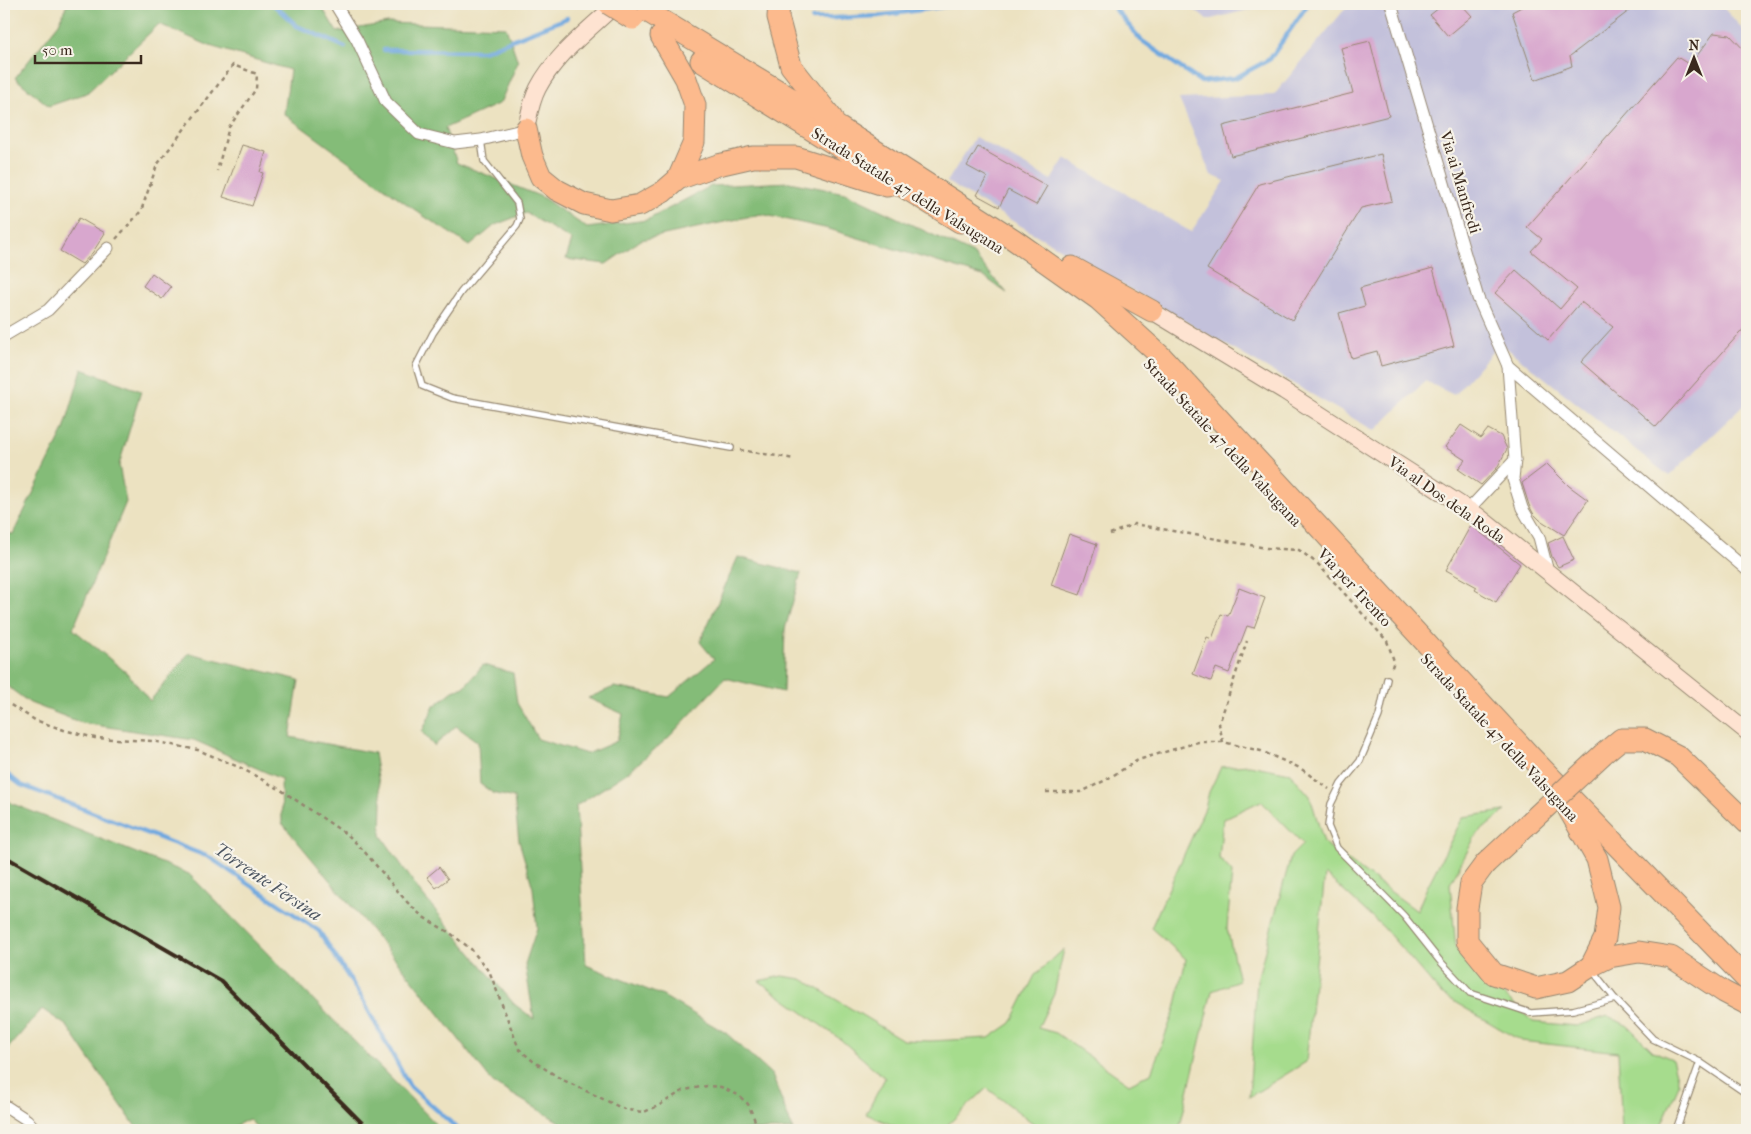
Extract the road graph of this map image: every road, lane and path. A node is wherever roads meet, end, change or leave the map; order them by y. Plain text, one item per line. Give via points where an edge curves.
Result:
1 (336, 4) edge
2 (609, 4) edge
3 (616, 4) edge
4 (779, 4) edge
5 (1391, 4) edge
6 (635, 10) edge
7 (661, 36) junction
8 (840, 128) junction
9 (526, 129) junction
10 (481, 140) junction
11 (217, 171) dead end
12 (678, 179) junction
13 (925, 199) junction
14 (1013, 239) junction
15 (108, 248) joint
16 (1152, 311) joint
17 (4, 336) edge
18 (1508, 366) junction
19 (731, 448) joint
20 (795, 459) dead end
21 (1515, 460) junction
22 (1469, 509) junction
23 (1110, 534) dead end
24 (1747, 570) edge
25 (1548, 572) junction
26 (1247, 641) dead end
27 (1387, 679) joint
28 (4, 701) edge
29 (1747, 732) edge
30 (1223, 742) junction
31 (1046, 792) dead end
32 (1336, 794) junction
33 (1568, 810) junction
34 (1747, 823) edge
35 (1587, 968) junction
36 (1747, 980) edge
37 (1747, 988) edge
38 (1615, 999) junction
39 (1747, 1004) edge
40 (1700, 1062) junction
41 (1747, 1094) edge
42 (4, 1105) edge
43 (36, 1130) edge
44 (759, 1130) edge
45 (1676, 1130) edge

1 - 10 street via 386,102 419,134 455,143
2 - 6 highway, Strada Statale 47 della Valsugana, bridge
3 - 9 main road via 549,69 534,98
4 - 8 highway via 778,17 791,66
5 - 18 street, Via ai Manfredi via 1478,298
6 - 7 highway, Strada Statale 47 della Valsugana
6 - 8 highway, Strada Statale 47 della Valsugana
7 - 12 highway via 686,79 694,105 694,142
7 - 13 highway, Strada Statale 47 della Valsugana
8 - 14 highway, Strada Statale 47 della Valsugana
9 - 10 street
9 - 12 highway via 541,176 557,190 584,204 610,210 640,205
10 - 19 lane via 484,161 517,202 520,219 460,292 433,333 416,366 422,386 452,398
11 - 15 path via 228,127 256,89 257,74 233,65 157,165 141,211
12 - 13 highway via 753,157 796,157
13 - 33 highway, Strada Statale 47 della Valsugana via 1046,278 1151,365
14 - 16 highway via 1088,275
14 - 36 highway, Strada Statale 47 della Valsugana via 1098,299 1163,358 1532,758
15 - 17 street via 48,310
16 - 22 main road, Via al Dos dela Roda
18 - 21 street, Via ai Manfredi
18 - 24 street, Via ai Manfredi
19 - 20 path
21 - 22 street
21 - 25 street, Via ai Manfredi via 1513,479 1522,508 1539,537
22 - 25 main road, Via al Dos dela Roda
23 - 27 path, Via per Trento via 1135,524 1266,548 1300,550 1318,564 1387,642 1394,661
25 - 29 main road, Via al Dos dela Roda
26 - 30 path via 1219,724
27 - 32 lane via 1379,716 1360,761
28 - 44 path via 34,720 95,738 152,741 198,750 281,790 349,836 423,917 471,949 490,973 519,1049 533,1062 626,1110 644,1112 684,1090 706,1086 721,1088 738,1095 748,1104
30 - 31 path via 1198,742 1138,760 1081,792
30 - 32 path via 1261,752 1300,768
32 - 38 lane via 1328,826 1337,848 1404,916 1470,993 1531,1013 1574,1010
33 - 35 highway via 1596,859 1609,907 1605,938
33 - 37 highway, Strada Statale 47 della Valsugana
34 - 35 highway, bridge via 1678,756 1645,739 1621,739 1603,754 1485,864 1471,883 1467,908 1467,941 1494,974 1536,988 1568,981
35 - 38 lane
35 - 39 highway via 1609,957 1639,952 1671,957
38 - 40 lane via 1653,1038
40 - 41 lane
40 - 45 lane
42 - 43 street

